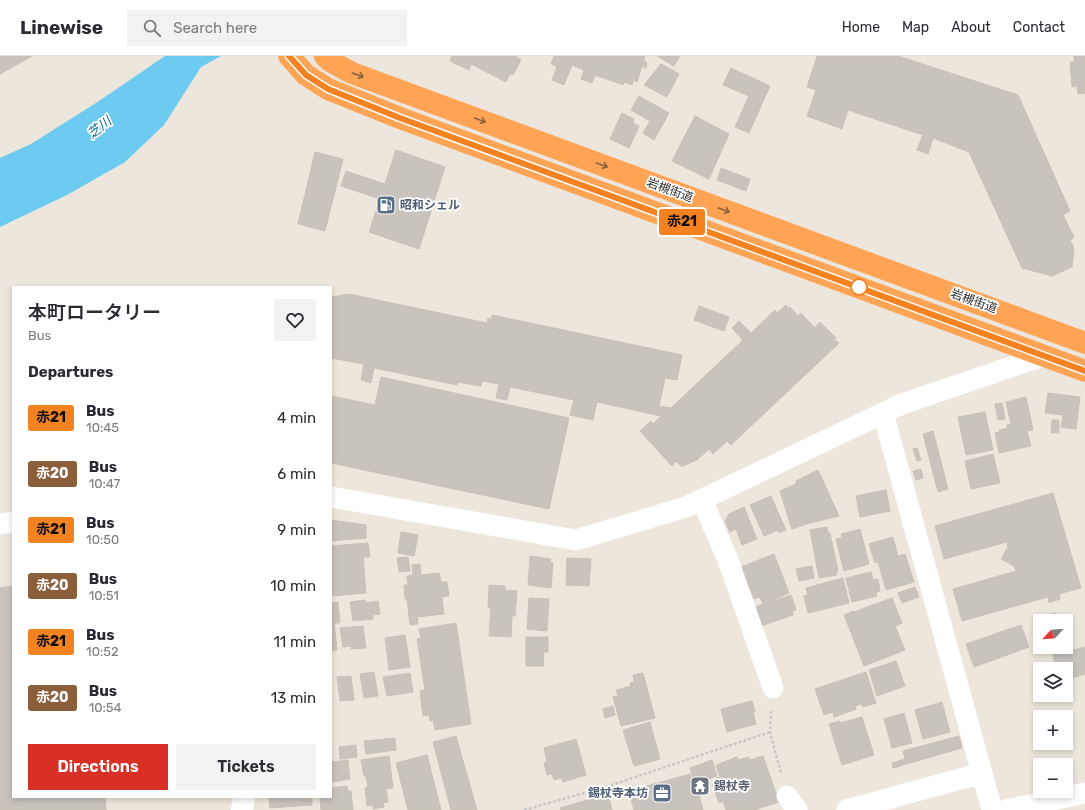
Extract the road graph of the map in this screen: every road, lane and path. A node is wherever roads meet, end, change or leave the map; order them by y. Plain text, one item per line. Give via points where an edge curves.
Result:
1 (289, 56) edge
2 (325, 56) edge
3 (1085, 343) edge
4 (1043, 356) junction
5 (1085, 371) edge
6 (883, 413) junction
7 (332, 497) edge
8 (702, 500) junction
9 (12, 522) edge
10 (0, 524) edge
11 (773, 688) joint
12 (770, 732) junction
13 (982, 773) junction
14 (1085, 793) edge
15 (244, 798) edge
16 (792, 803) edge
17 (242, 810) edge
18 (524, 810) edge
19 (847, 810) edge
20 (992, 810) edge
21 (1006, 810) edge

1 - 4 highway via 306,75 328,89 400,118
2 -> 3 highway, 岩槻街道 via 352,73
4 - 5 highway
4 - 6 street via 902,404
6 - 8 street
6 - 13 street
7 - 8 street via 576,540
8 - 11 street via 728,560
9 - 10 street
11 - 12 path
12 - 16 path
12 - 18 path via 609,786
13 - 19 street
13 - 20 street
14 - 21 street
15 - 17 street

